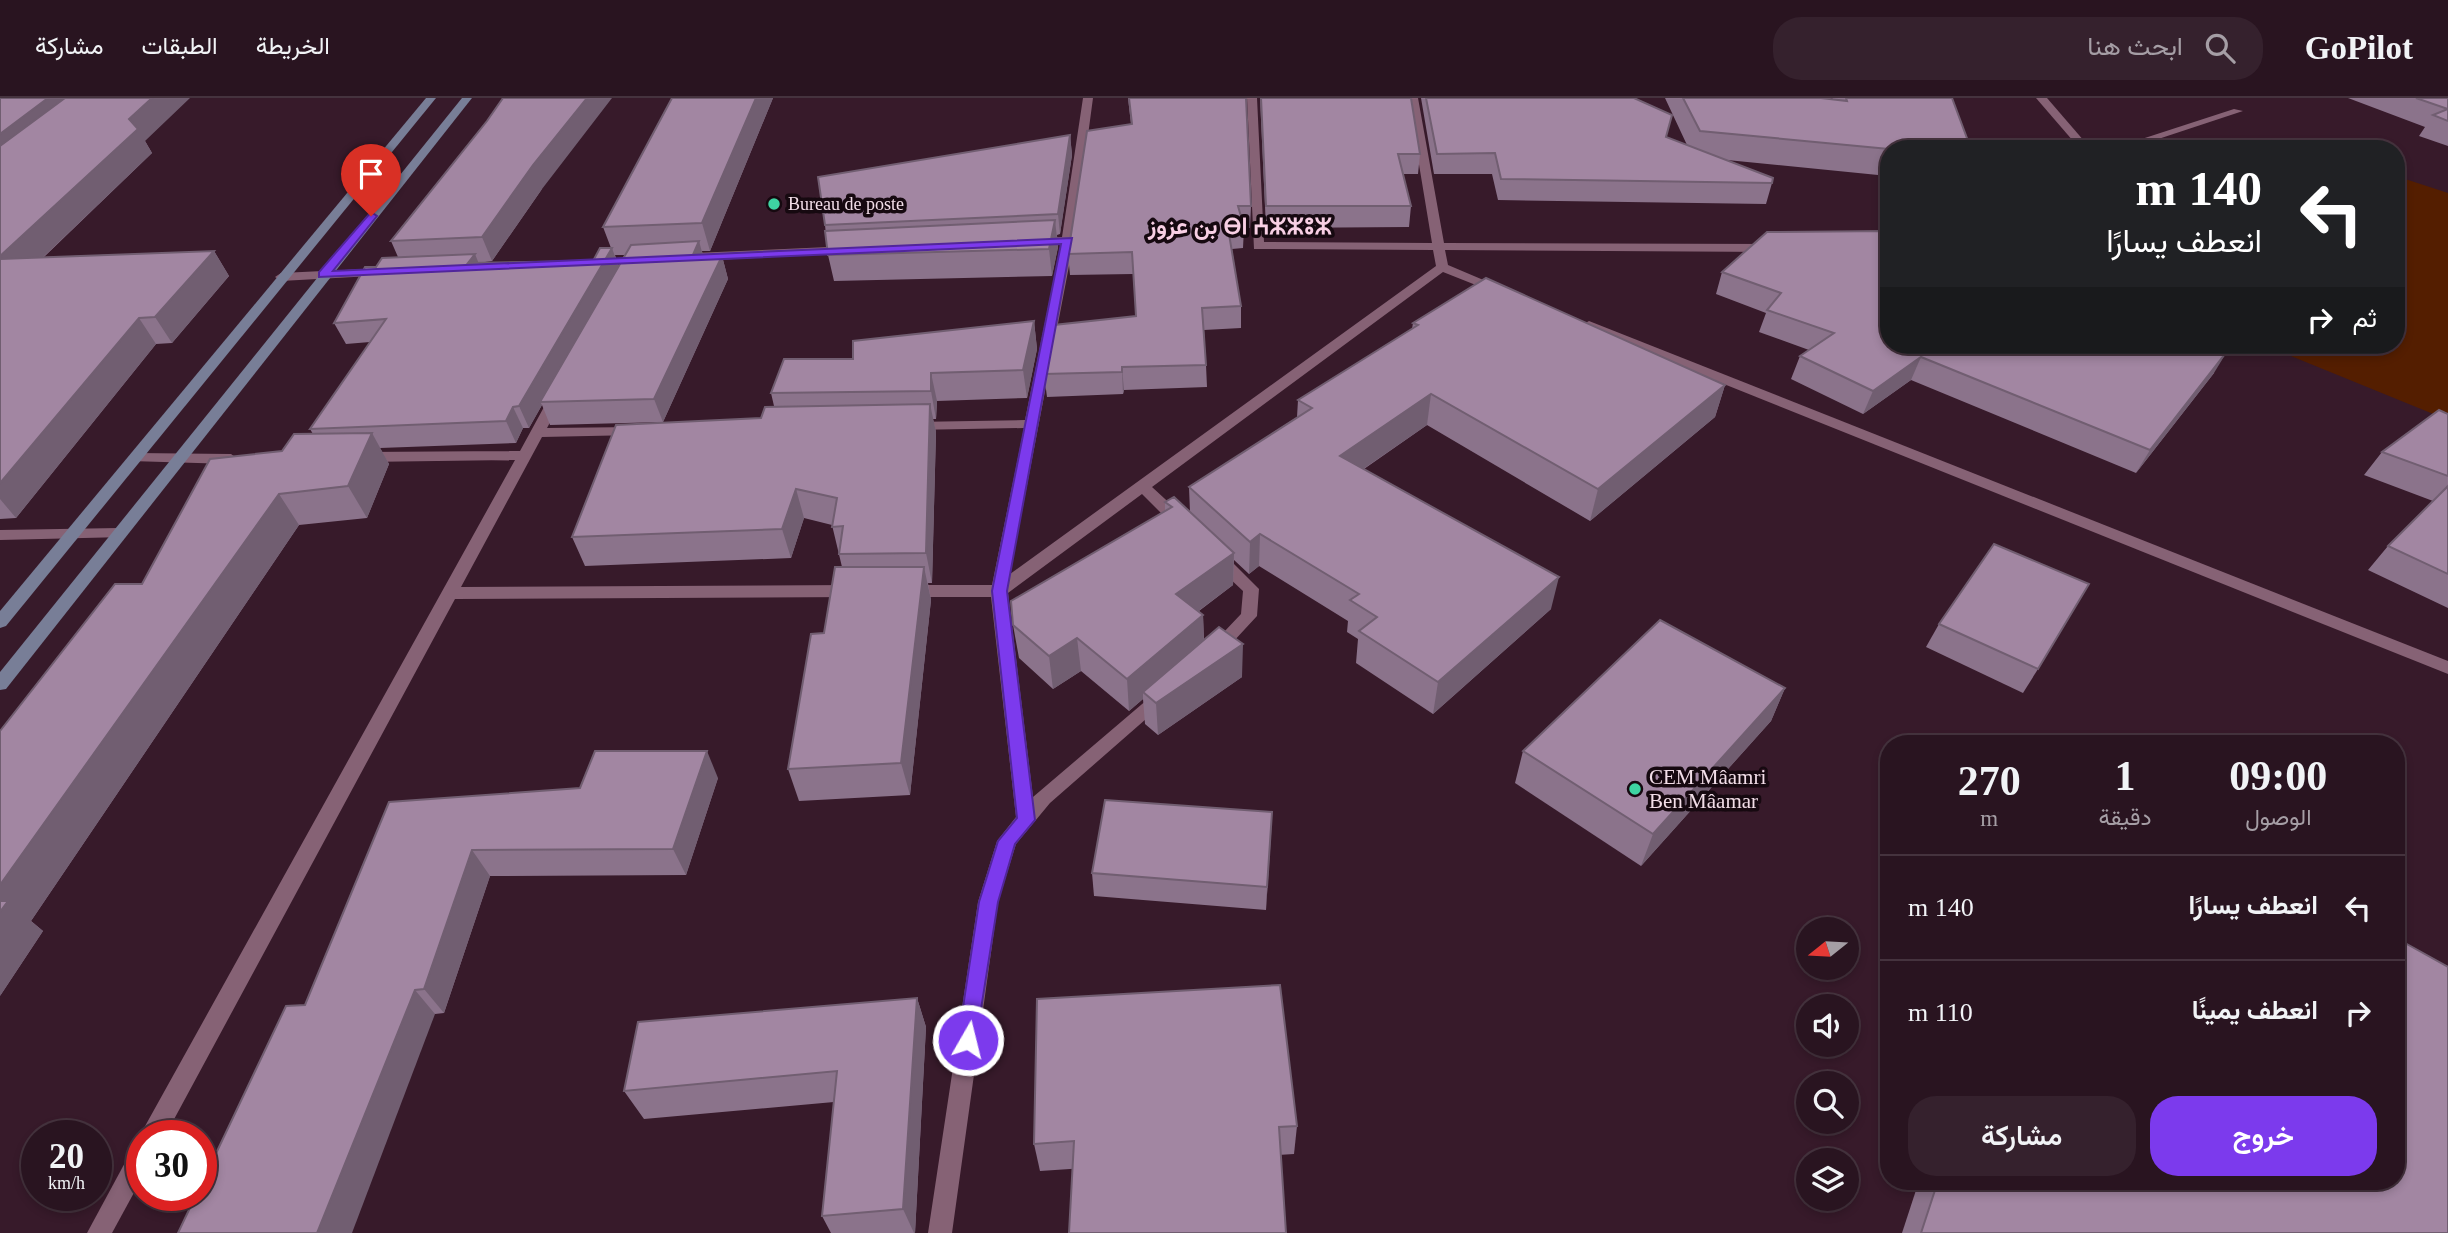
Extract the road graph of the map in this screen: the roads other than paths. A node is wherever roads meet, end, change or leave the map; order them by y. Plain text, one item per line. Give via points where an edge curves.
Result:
1 (431, 98) edge
2 (467, 98) edge
3 (1088, 98) edge
4 (1252, 98) edge
5 (1413, 98) edge
6 (2041, 98) edge
7 (2238, 111) dead end
8 (2078, 140) edge
9 (2145, 140) edge
10 (1068, 240) junction
11 (1027, 242) edge
12 (1781, 248) edge
13 (1439, 249) junction
14 (864, 250) edge
15 (674, 258) edge
16 (1442, 267) junction
17 (404, 271) edge
18 (323, 274) junction
19 (281, 277) junction
20 (1520, 298) edge
21 (1571, 318) edge
22 (569, 375) edge
23 (1032, 424) junction
24 (894, 427) edge
25 (647, 431) edge
26 (537, 433) junction
27 (525, 455) junction
28 (344, 457) edge
29 (135, 458) junction
30 (247, 459) edge
31 (177, 460) junction
32 (1142, 486) junction
33 (119, 533) junction
34 (73, 534) junction
35 (0, 535) edge
36 (999, 591) junction
37 (447, 593) junction
38 (0, 622) edge
39 (1202, 662) edge
40 (2448, 668) edge
41 (0, 684) edge
42 (1171, 689) edge
43 (1026, 820) junction
44 (161, 1120) edge
45 (126, 1183) edge
46 (99, 1233) edge
47 (940, 1233) edge

1 - 19 main road
2 - 18 main road
3 - 10 street
4 - 13 street via 1258,246
5 - 13 street
6 - 8 street
7 - 9 street
10 - 11 street
10 - 23 street
12 - 13 street
13 - 16 street
14 - 15 street
16 - 20 street
16 - 32 street
17 - 18 street
18 - 19 street
18 - 31 main road
19 - 29 main road
21 - 40 street
22 - 26 street
23 - 24 street
23 - 36 street
25 - 26 street
26 - 27 street
27 - 28 street
27 - 37 street
29 - 31 street
29 - 34 main road
30 - 31 street
31 - 33 main road
32 - 36 street
32 - 39 street via 1251,589 1249,616
33 - 34 street
33 - 41 main road
34 - 35 street
34 - 38 main road
36 - 37 street
36 - 43 street
37 - 44 street
42 - 43 street via 1044,799
43 - 47 street via 1007,841 988,902
45 - 46 street

